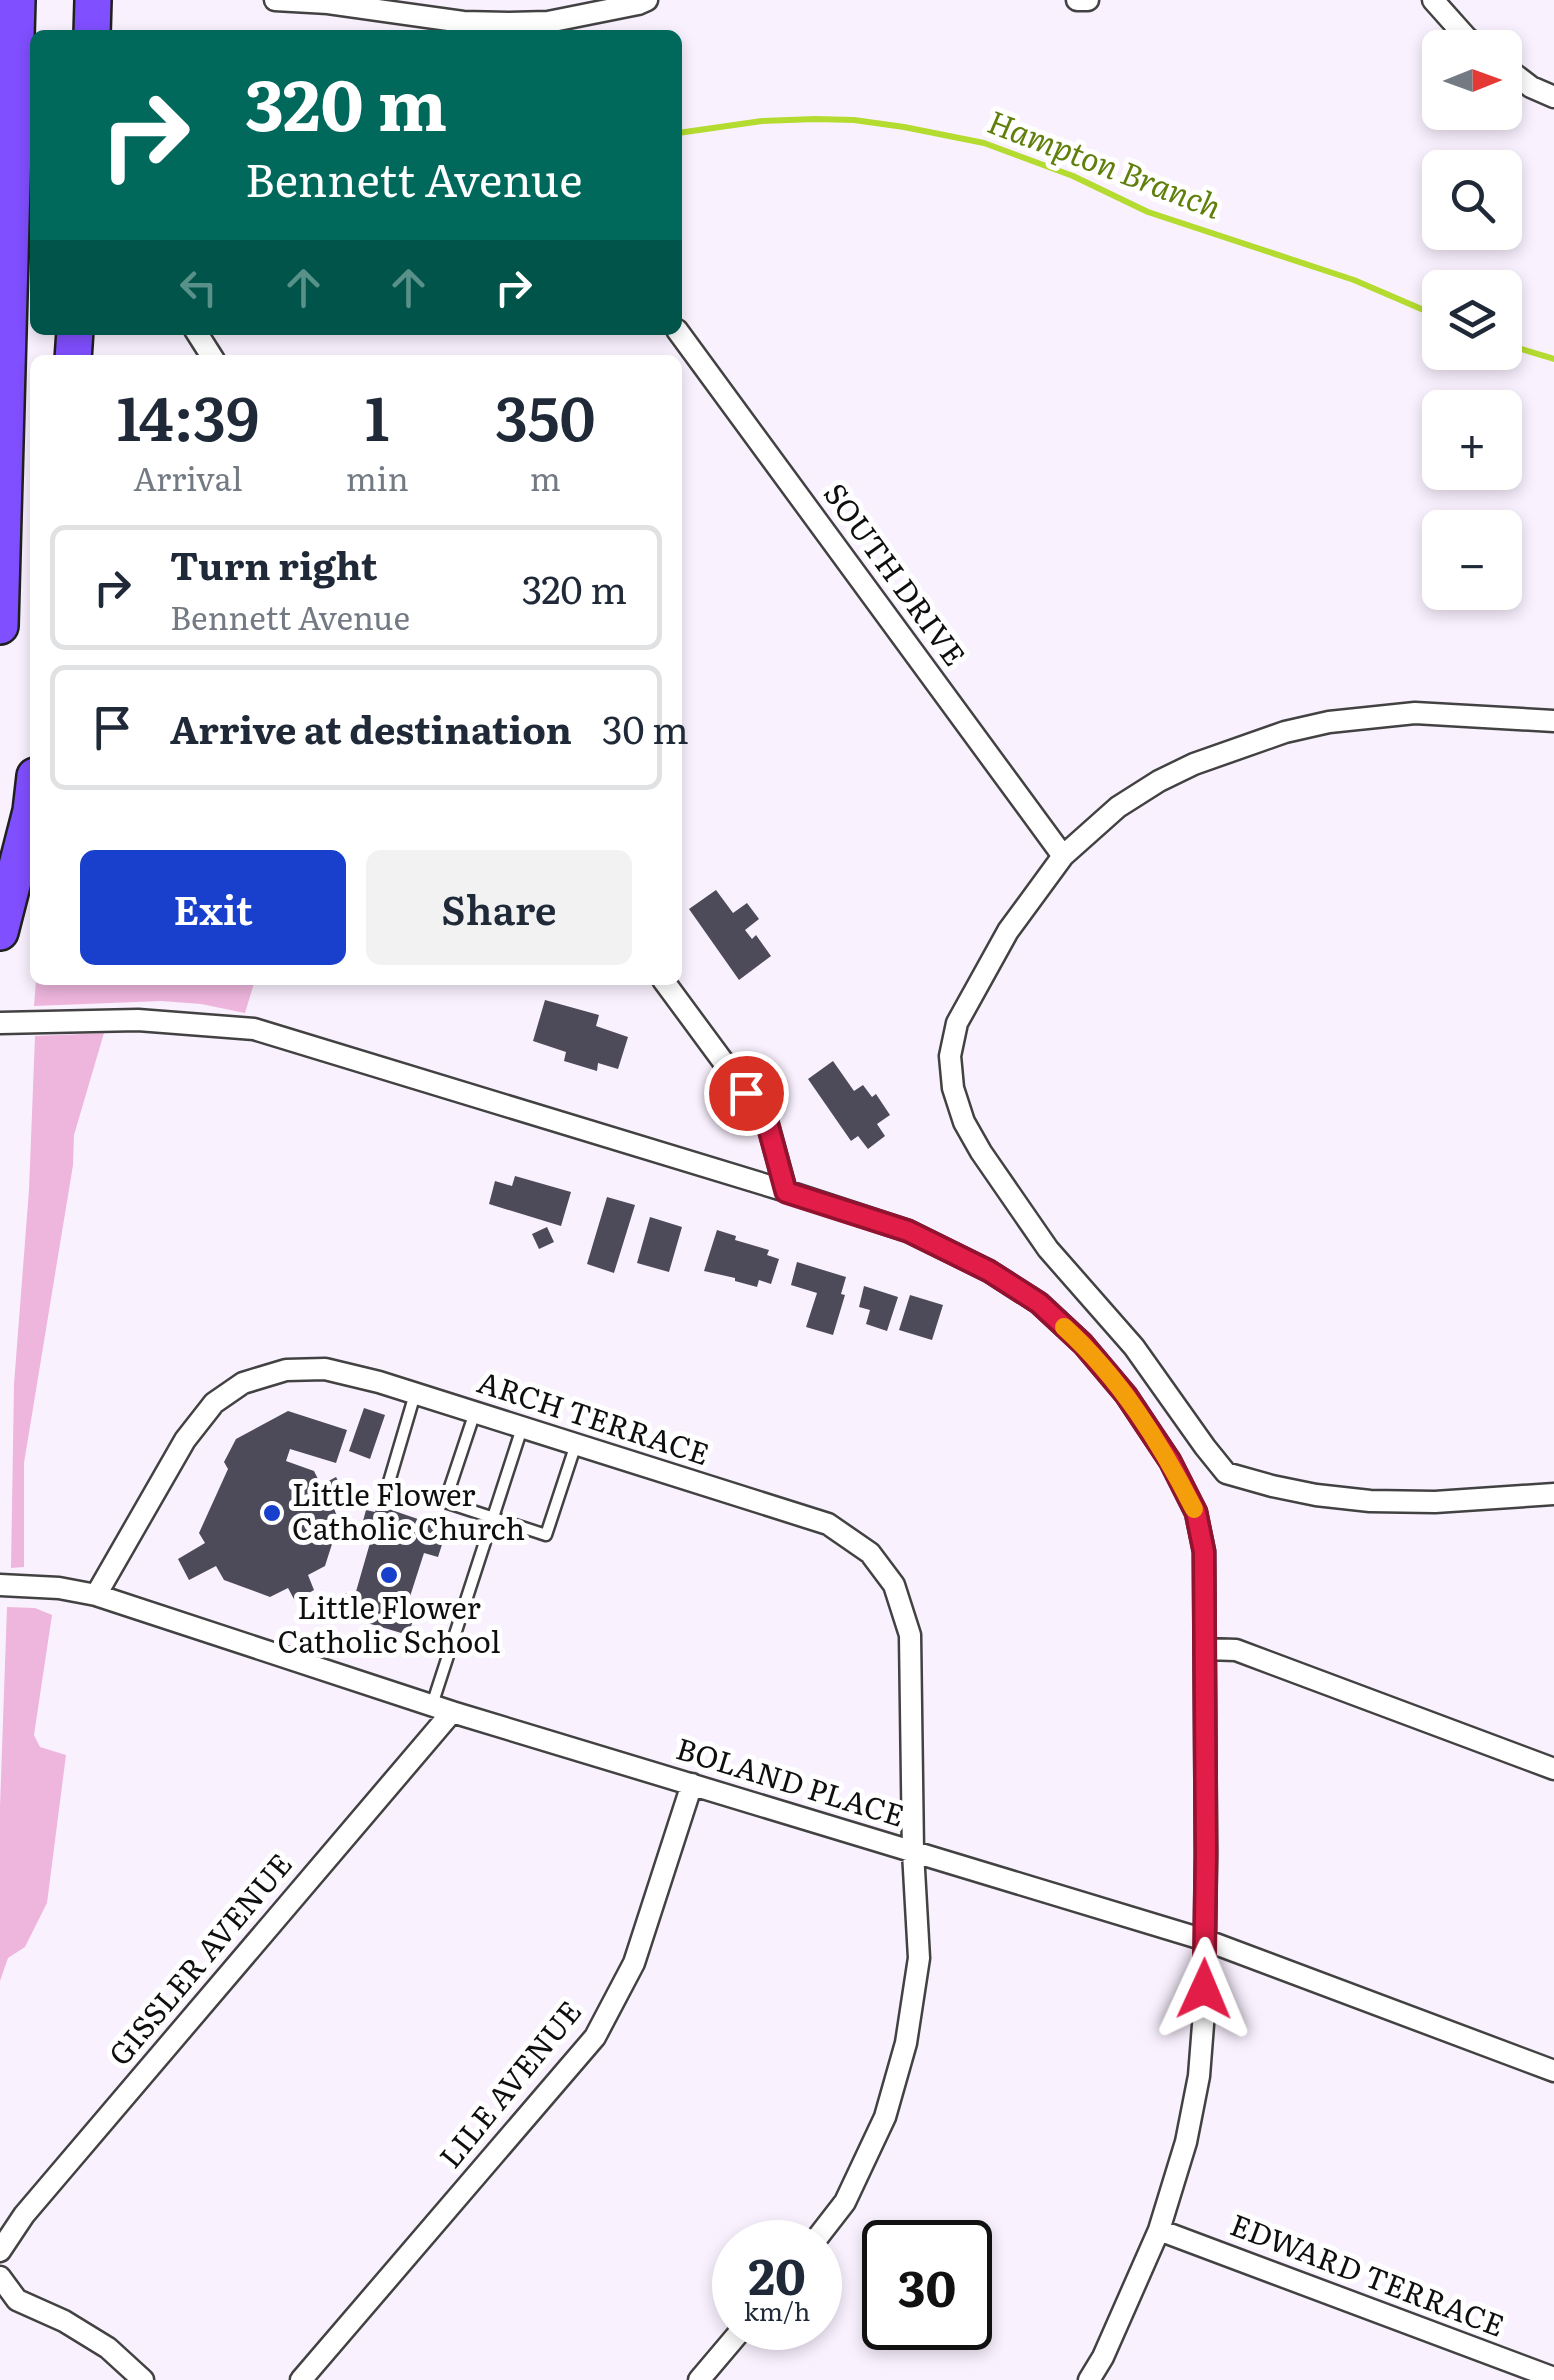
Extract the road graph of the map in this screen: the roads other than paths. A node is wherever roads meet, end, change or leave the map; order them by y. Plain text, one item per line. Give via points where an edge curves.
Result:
1 (18, 0) edge
2 (93, 0) edge
3 (274, 0) edge
4 (646, 0) edge
5 (1078, 0) edge
6 (1088, 0) edge
7 (1433, 0) edge
8 (465, 28) edge
9 (92, 30) edge
10 (1460, 30) edge
11 (1522, 80) edge
12 (1554, 98) edge
13 (681, 335) edge
14 (0, 626) edge
15 (1554, 721) edge
16 (30, 816) edge
17 (1064, 856) junction
18 (0, 932) edge
19 (667, 985) edge
20 (0, 1022) edge
21 (786, 1192) junction
22 (415, 1394) junction
23 (475, 1412) junction
24 (522, 1428) junction
25 (576, 1444) junction
26 (389, 1482) dead end
27 (1554, 1494) edge
28 (493, 1519) junction
29 (0, 1585) edge
30 (96, 1595) junction
31 (1204, 1649) junction
32 (442, 1709) junction
33 (1554, 1769) edge
34 (692, 1784) junction
35 (913, 1852) junction
36 (1206, 1940) junction
37 (1554, 2071) edge
38 (831, 2220) edge
39 (1159, 2230) junction
40 (0, 2250) edge
41 (0, 2277) edge
42 (725, 2350) edge
43 (1554, 2378) edge
44 (142, 2380) edge
45 (300, 2380) edge
46 (699, 2380) edge
47 (1090, 2380) edge

1 - 14 highway
2 - 9 highway
3 - 8 street
4 - 8 street via 548,22
5 - 6 street
7 - 10 street
11 - 12 street
13 - 17 street, SOUTH DRIVE
15 - 17 street via 1415,713 1285,732 1159,781
16 - 18 highway
17 - 27 street via 1008,931 957,1023 950,1056 964,1122 1048,1249 1134,1347 1226,1473 1370,1501
19 - 21 street via 767,1122
20 - 21 street via 138,1020 254,1029
21 - 31 street via 908,1231 989,1271 1039,1303 1083,1344 1126,1395 1196,1512 1204,1552
22 - 23 street, ARCH TERRACE
22 - 26 lane
22 - 30 street, ARCH TERRACE via 325,1368 242,1383 214,1403 185,1440
23 - 24 street, ARCH TERRACE
23 - 28 lane via 445,1502
24 - 25 street, ARCH TERRACE
24 - 28 lane
25 - 28 lane via 546,1536
25 - 35 street, ARCH TERRACE via 828,1524 870,1554 894,1585 910,1635
28 - 32 lane
29 - 30 street, BOLAND PLACE
30 - 32 street, BOLAND PLACE
31 - 33 street via 1236,1650
31 - 36 street
32 - 34 street, BOLAND PLACE
32 - 40 street, GISSLER AVENUE
34 - 35 street, BOLAND PLACE
34 - 45 street, LILE AVENUE via 634,1964 595,2038
35 - 36 street, BOLAND PLACE
35 - 38 street, ARCH TERRACE via 919,1958 906,2043 885,2117
36 - 37 street, BOLAND PLACE
36 - 39 street via 1199,2076
39 - 43 street, EDWARD TERRACE
39 - 47 street
41 - 44 street via 18,2300 108,2348
42 - 46 street

